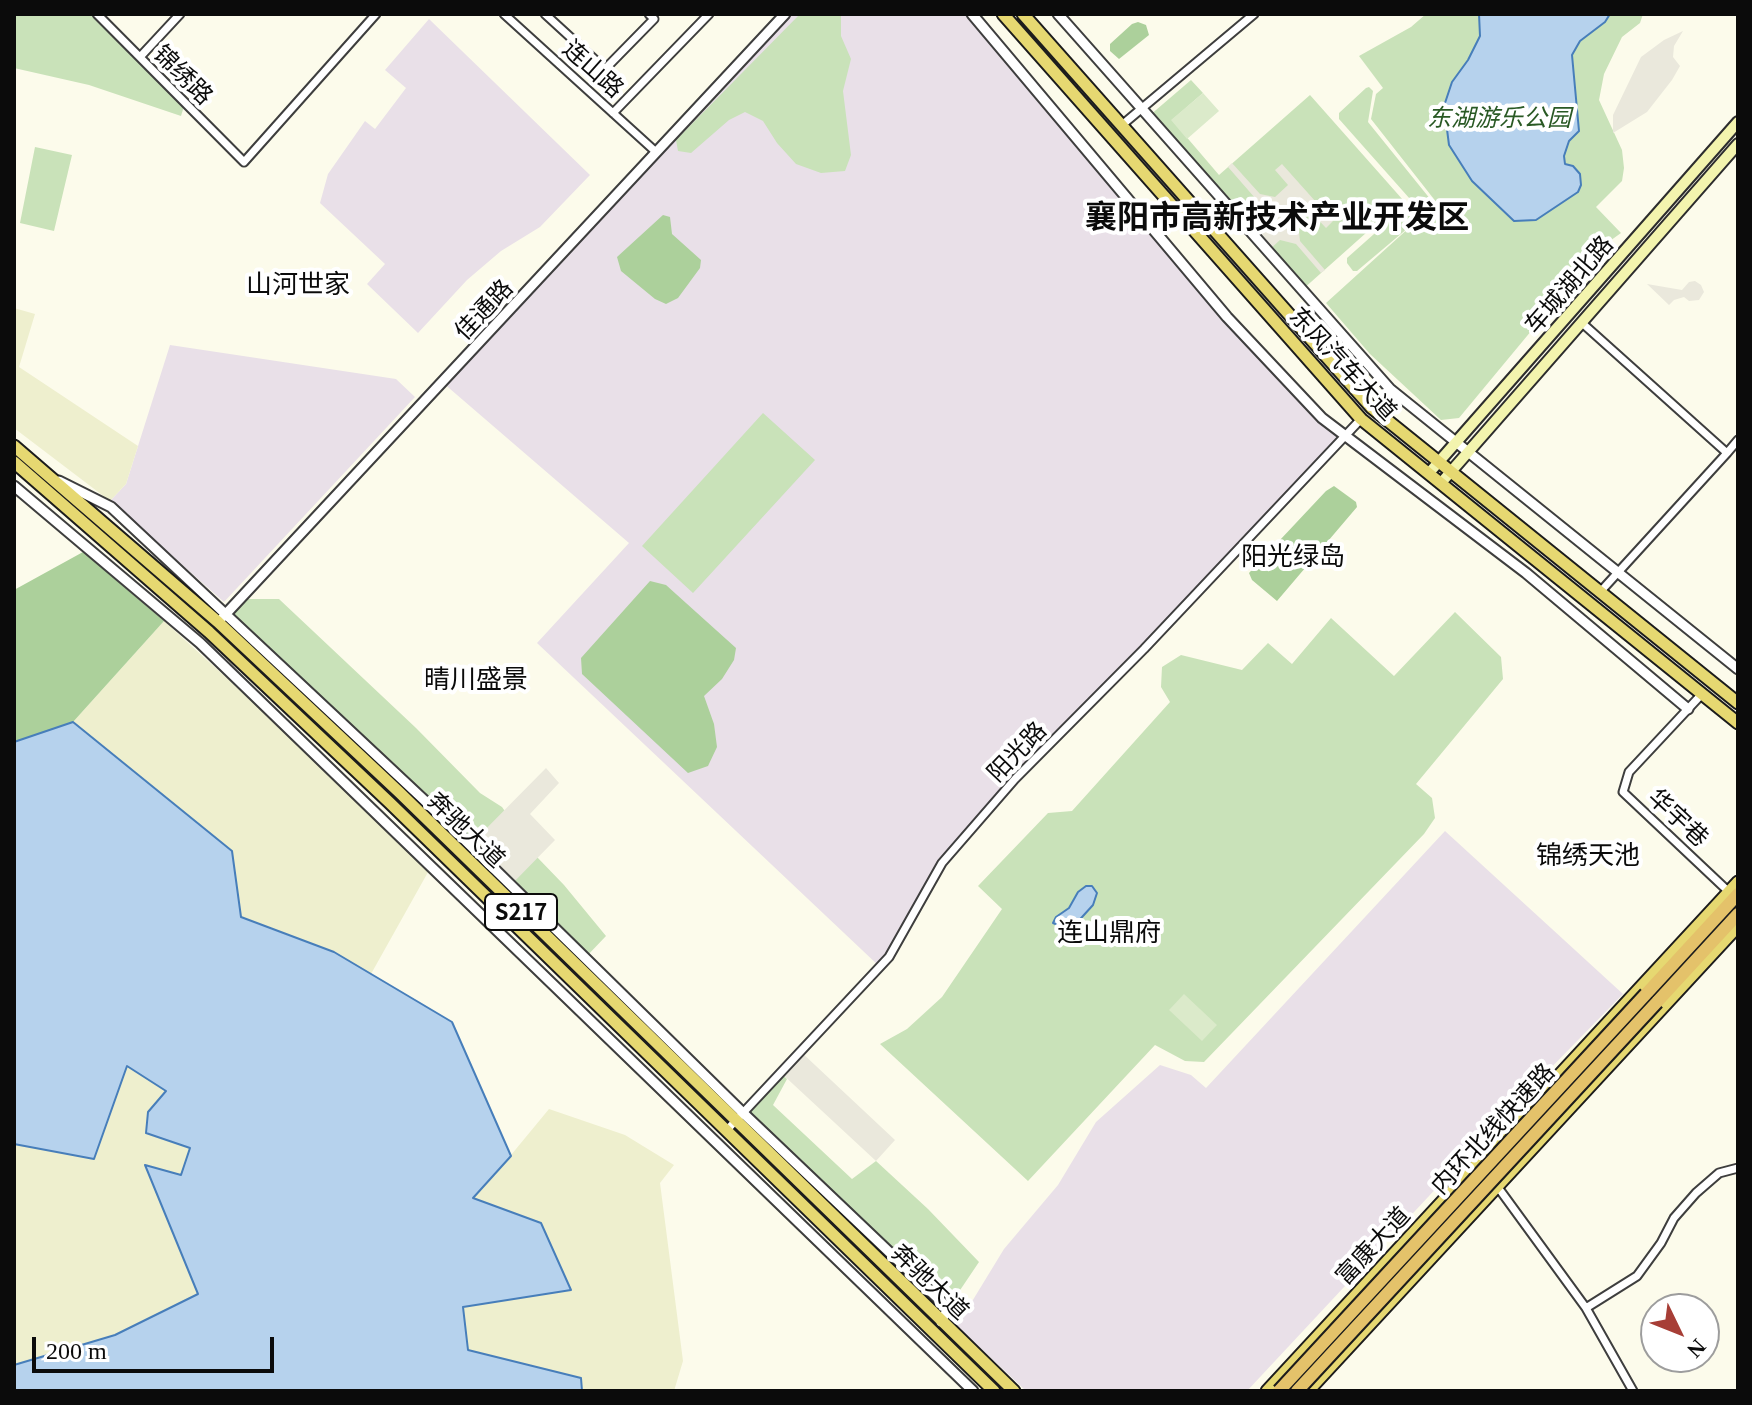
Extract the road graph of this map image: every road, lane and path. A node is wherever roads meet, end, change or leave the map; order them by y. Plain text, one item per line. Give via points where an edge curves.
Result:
1 (97, 14) edge
2 (180, 14) edge
3 (376, 14) edge
4 (504, 14) edge
5 (545, 14) edge
6 (649, 14) edge
7 (709, 14) edge
8 (785, 14) edge
9 (972, 14) edge
10 (1003, 14) edge
11 (1023, 14) edge
12 (1058, 14) edge
13 (1254, 14) edge
14 (140, 57) junction
15 (1142, 108) junction
16 (613, 113) junction
17 (1738, 122) edge
18 (1122, 125) junction
19 (1738, 144) edge
20 (656, 152) junction
21 (1581, 322) junction
22 (1361, 419) junction
23 (1346, 435) junction
24 (1738, 440) edge
25 (1455, 442) junction
26 (14, 446) edge
27 (1467, 453) junction
28 (1727, 453) junction
29 (14, 462) edge
30 (1438, 462) junction
31 (1451, 472) junction
32 (1429, 473) junction
33 (1441, 483) junction
34 (14, 486) edge
35 (1617, 574) junction
36 (1601, 591) junction
37 (222, 617) junction
38 (209, 632) junction
39 (1738, 669) edge
40 (1701, 695) junction
41 (1738, 703) edge
42 (1688, 709) junction
43 (1738, 723) edge
44 (1738, 882) edge
45 (1734, 893) edge
46 (1738, 914) edge
47 (1738, 926) edge
48 (735, 1122) junction
49 (1475, 1166) junction
50 (1738, 1168) edge
51 (1497, 1186) junction
52 (815, 1217) junction
53 (805, 1228) junction
54 (1586, 1308) junction
55 (973, 1391) edge
56 (994, 1391) edge
57 (1014, 1391) edge
58 (1267, 1391) edge
59 (1279, 1391) edge
60 (1297, 1391) edge
61 (1308, 1391) edge
62 (1633, 1391) edge

1 - 14 street, 锦绣路
2 - 14 street
3 - 14 street, 锦绣路 via 244,162
4 - 16 street, 连山路
5 - 6 street via 605,69 654,19
7 - 16 street
8 - 20 street, 佳通路
9 - 23 street via 1227,317 1322,418
10 - 22 main road, 东风汽车大道
11 - 18 main road, 东风汽车大道
12 - 15 street
13 - 15 street
15 - 18 street
15 - 25 street via 1390,389
16 - 20 street, 连山路
17 - 25 main road, 车城湖北路
18 - 30 main road, 东风汽车大道 via 1372,408
19 - 21 main road, 车城湖北路
20 - 37 street, 佳通路
21 - 27 main road, 车城湖北路
21 - 28 street
22 - 23 street, 阳光路
22 - 32 main road, 东风汽车大道
23 - 42 street via 1526,573
23 - 48 street, 阳光路 via 1015,779 942,863 889,957
24 - 28 street
25 - 27 street
25 - 30 main road, 车城湖北路
26 - 37 main road, 奔驰大道 / S217
27 - 31 main road, 车城湖北路
27 - 35 street
28 - 35 street
29 - 38 main road, 奔驰大道 / S217
30 - 31 main road, 东风汽车大道
30 - 32 main road, 车城湖北路
31 - 33 main road, 车城湖北路
31 - 36 main road, 东风汽车大道
32 - 33 main road, 东风汽车大道
33 - 40 main road, 东风汽车大道
34 - 53 street via 200,643
35 - 36 street
35 - 39 street
36 - 41 main road, 东风汽车大道
37 - 38 street, 佳通路
37 - 48 main road, 奔驰大道 / S217
38 - 48 main road, 奔驰大道 / S217
40 - 42 street, 华宇巷
40 - 43 main road, 东风汽车大道
42 - 45 street, 华宇巷 via 1629,772 1623,792
44 - 45 main road, 富康大道
45 - 49 main road, 富康大道
45 - 59 highway, 内环北线快速路, bridge
46 - 60 highway, 内环北线快速路, bridge
47 - 51 main road
48 - 52 main road, 奔驰大道 / S217
48 - 57 main road, 奔驰大道 / S217
49 - 51 street
49 - 58 main road, 富康大道
50 - 54 street via 1719,1173 1696,1193 1637,1276
51 - 54 street
51 - 61 main road
52 - 53 street
52 - 56 main road, 奔驰大道 / S217
53 - 55 street
54 - 62 street

